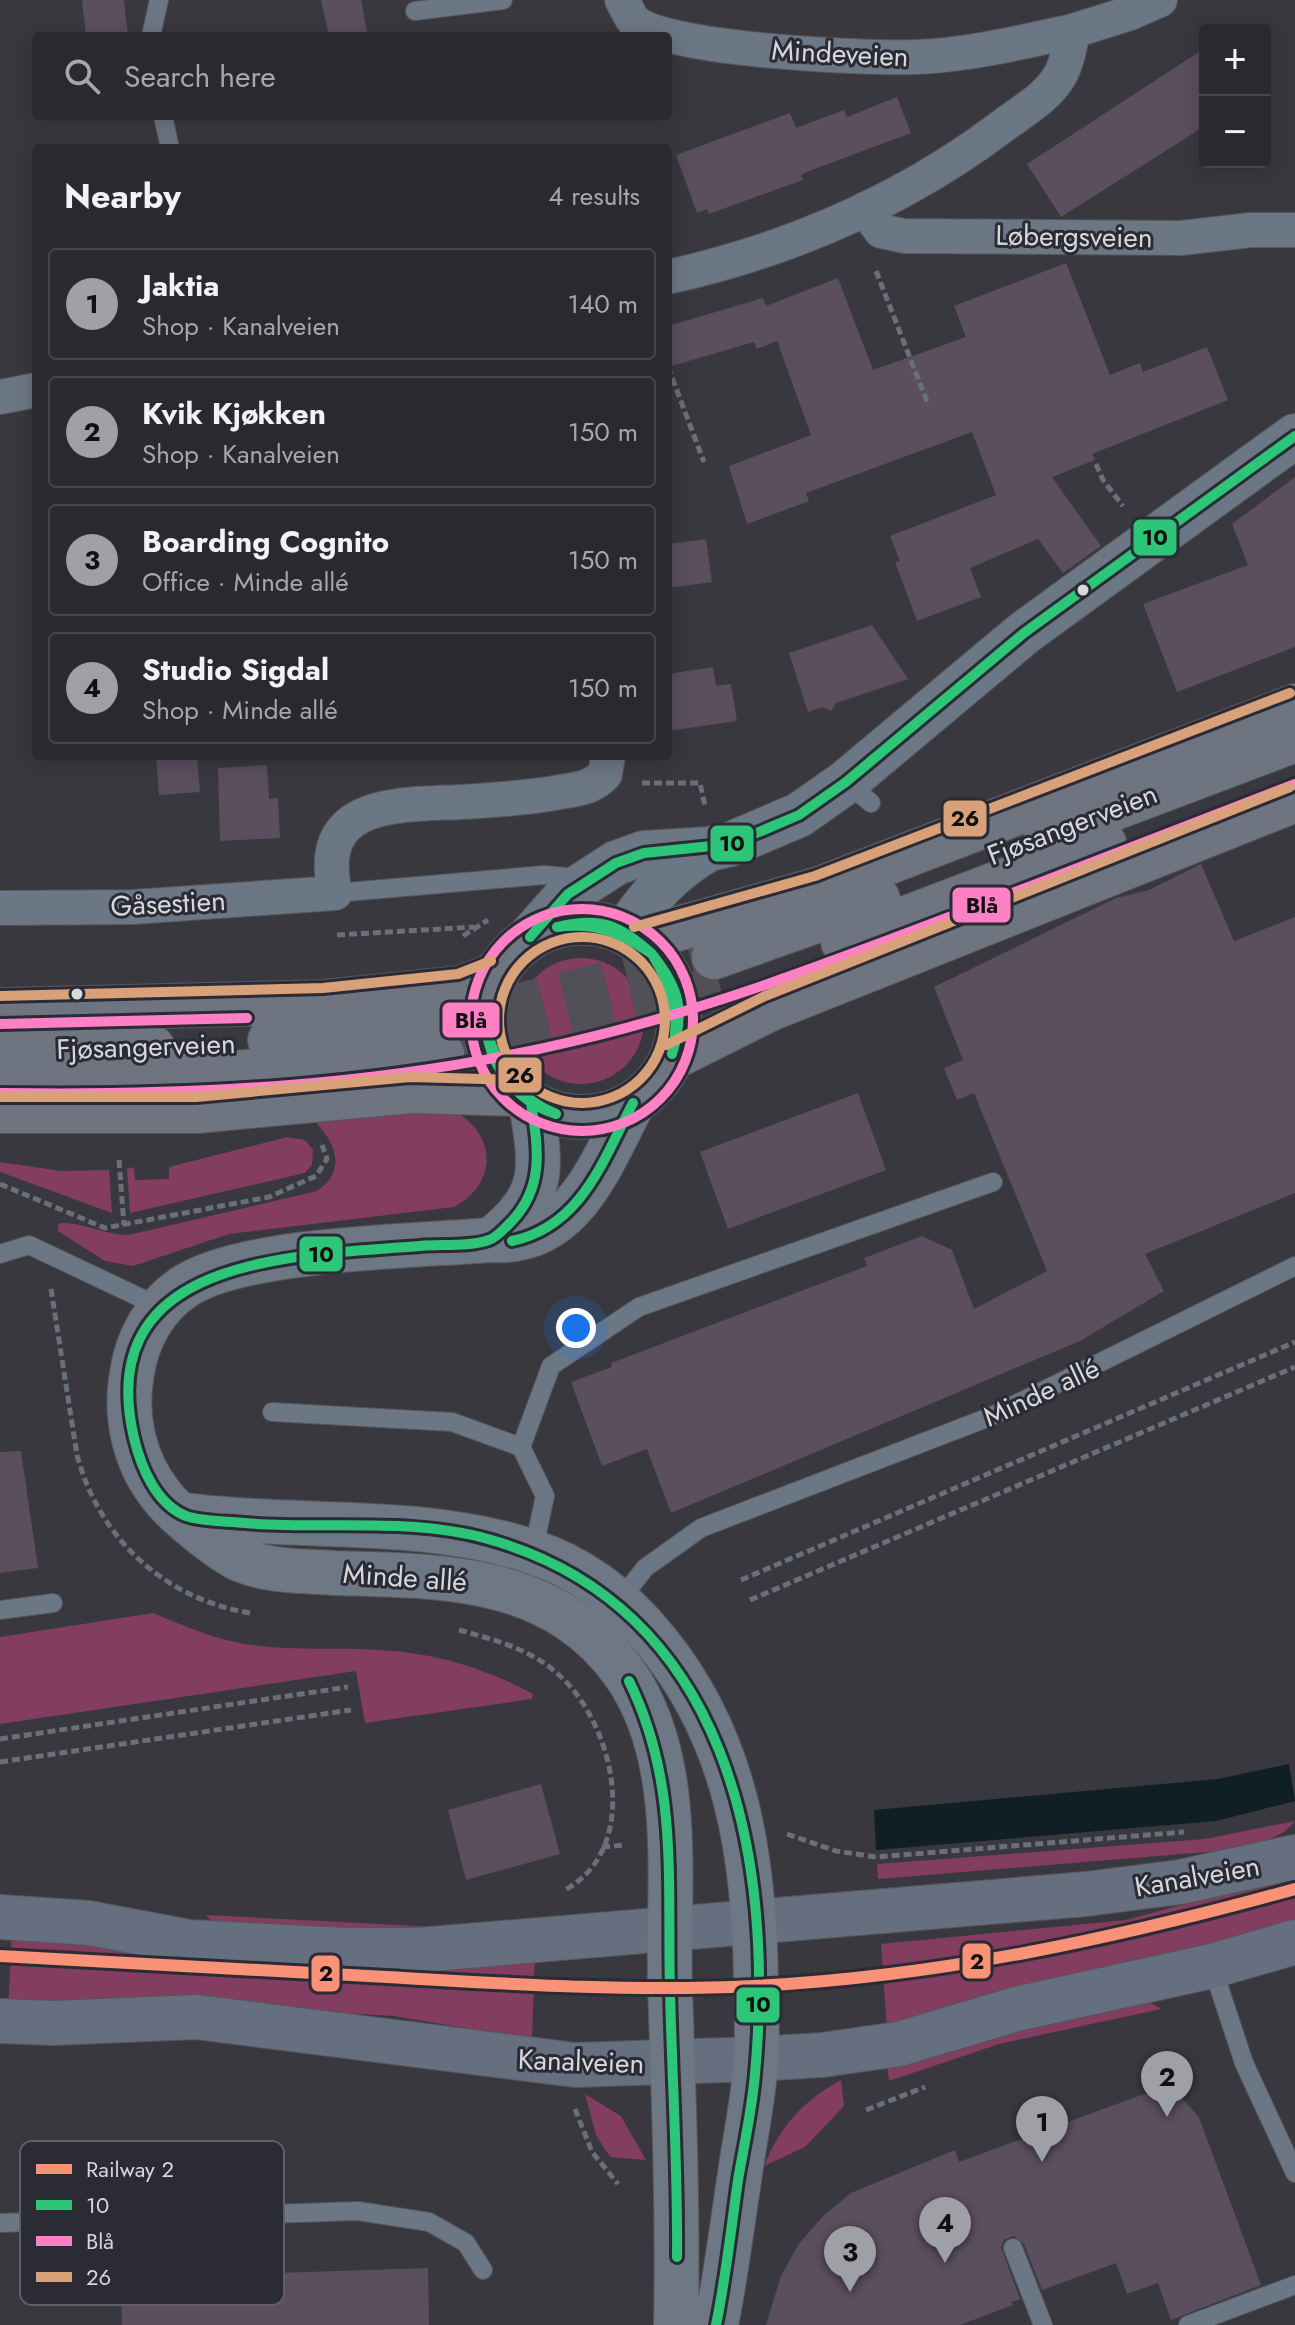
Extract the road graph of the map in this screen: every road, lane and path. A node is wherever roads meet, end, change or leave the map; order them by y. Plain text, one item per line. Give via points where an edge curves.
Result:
1 (159, 0) edge
2 (503, 0) edge
3 (622, 0) edge
4 (1160, 0) edge
5 (415, 11) dead end
6 (1073, 31) junction
7 (152, 32) edge
8 (657, 32) edge
9 (672, 36) edge
10 (164, 120) edge
11 (169, 144) edge
12 (858, 212) junction
13 (1295, 230) edge
14 (672, 276) edge
15 (672, 378) edge
16 (32, 391) edge
17 (0, 397) edge
18 (928, 404) dead end
19 (1295, 436) edge
20 (704, 462) dead end
21 (1096, 464) dead end
22 (1127, 511) dead end
23 (1295, 706) edge
24 (1295, 740) edge
25 (608, 761) edge
26 (1295, 769) edge
27 (1295, 800) edge
28 (708, 830) junction
29 (589, 878) junction
30 (335, 893) junction
31 (0, 908) edge
32 (632, 936) junction
33 (530, 937) junction
34 (496, 974) junction
35 (0, 1010) edge
36 (0, 1049) edge
37 (672, 1058) junction
38 (0, 1079) edge
39 (525, 1099) junction
40 (633, 1103) junction
41 (0, 1111) edge
42 (318, 1135) dead end
43 (119, 1160) dead end
44 (993, 1182) dead end
45 (0, 1184) edge
46 (124, 1225) junction
47 (491, 1240) junction
48 (0, 1254) edge
49 (1295, 1266) edge
50 (160, 1307) junction
51 (1295, 1342) edge
52 (1295, 1367) edge
53 (272, 1412) dead end
54 (521, 1447) junction
55 (185, 1515) junction
56 (533, 1552) junction
57 (741, 1580) dead end
58 (620, 1600) junction
59 (750, 1600) dead end
60 (53, 1603) dead end
61 (0, 1610) edge
62 (348, 1687) dead end
63 (351, 1710) dead end
64 (0, 1739) edge
65 (0, 1762) edge
66 (1194, 1831) dead end
67 (780, 1833) dead end
68 (622, 1845) dead end
69 (602, 1847) dead end
70 (1295, 1857) edge
71 (0, 1917) edge
72 (756, 1921) junction
73 (669, 1927) junction
74 (1295, 1942) edge
75 (1212, 1966) junction
76 (0, 2021) edge
77 (756, 2059) junction
78 (672, 2063) junction
79 (575, 2107) dead end
80 (1295, 2173) edge
81 (618, 2184) dead end
82 (284, 2213) edge
83 (20, 2222) edge
84 (0, 2223) edge
85 (1013, 2248) dead end
86 (483, 2270) dead end
87 (1295, 2285) edge
88 (676, 2325) edge
89 (716, 2325) edge
90 (1043, 2325) edge
91 (1188, 2325) edge

1 - 7 lane
2 - 5 lane
3 - 8 street, Mindeveien via 635,22
4 - 6 street
6 - 9 street, Mindeveien via 919,57 833,57
6 - 12 street via 1061,75 1042,97 964,156
10 - 11 lane
12 - 13 street, Løbergsveien via 881,231 904,236 1181,238
12 - 14 street via 791,242
12 - 18 path
15 - 20 path
16 - 17 street
19 - 28 street via 1024,633 859,792 788,820
21 - 22 path
23 - 32 highway via 819,889
24 - 26 highway, Fjøsangerveien via 823,920 717,972
25 - 28 path via 633,783 700,783
25 - 30 street via 599,781 586,787 532,797 370,810 345,827 331,856
27 - 37 highway via 770,1009
28 - 29 street
28 - 32 street via 662,881
29 - 30 lane via 544,875
29 - 33 street
30 - 31 street, Gåsestien via 133,907
32 - 33 main road via 587,922
32 - 37 main road via 655,955 676,993 679,1015
33 - 34 main road
34 - 35 highway via 461,988 324,1002
34 - 39 main road via 487,999 490,1051 502,1075
36 - 38 highway, Fjøsangerveien via 438,1038 199,1077
37 - 40 main road via 649,1091
39 - 40 main road via 572,1117 603,1114
39 - 41 highway via 411,1091 197,1111
39 - 47 main road via 539,1149 532,1198
40 - 47 main road, Minde allé via 567,1214 533,1236
42 - 46 path via 327,1159 316,1176 269,1197
43 - 46 path
44 - 54 lane via 639,1307 551,1366
45 - 46 path via 105,1228
47 - 50 main road, Minde allé via 242,1264 210,1273
48 - 50 lane via 29,1245
49 - 58 lane, Minde allé via 992,1416 701,1528 645,1568
50 - 55 main road, Minde allé via 134,1360 128,1394 132,1434 163,1499
51 - 57 path
52 - 59 path
53 - 54 lane via 452,1422
54 - 56 lane via 545,1496
55 - 56 main road, Minde allé via 248,1524 432,1529
55 - 73 main road, Minde allé via 214,1545 245,1562 288,1571 430,1575 482,1582 530,1599 598,1642 645,1708 658,1747 667,1828
56 - 58 main road, Minde allé
58 - 72 main road, Minde allé via 675,1664 727,1764 745,1835
60 - 61 lane
62 - 64 path
63 - 65 path
66 - 67 path via 876,1857
68 - 69 path
70 - 72 main road, Kanalveien via 1193,1880 1086,1894
71 - 73 main road, Kanalveien via 89,1923 190,1942 345,1950 419,1950
72 - 73 main road, Kanalveien
72 - 77 main road, Minde allé
73 - 78 main road, Minde allé
74 - 75 main road, Kanalveien
75 - 77 main road, Kanalveien via 1016,2009 899,2044
75 - 80 lane via 1244,2063
76 - 78 main road, Kanalveien via 197,2017 537,2062
77 - 78 main road, Kanalveien
77 - 89 main road, Minde allé
78 - 88 main road, Minde allé via 678,2185
79 - 81 path via 585,2139
82 - 86 lane via 358,2211 429,2222 466,2243
83 - 84 lane
85 - 90 lane
87 - 91 lane

